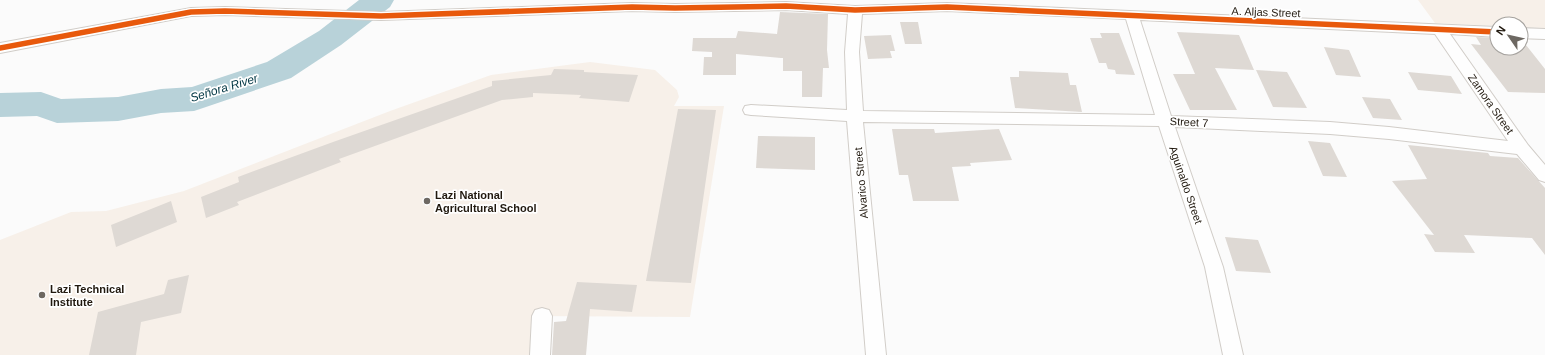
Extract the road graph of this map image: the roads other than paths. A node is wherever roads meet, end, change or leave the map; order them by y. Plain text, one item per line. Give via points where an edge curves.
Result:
1 (229, 6) edge
2 (855, 10) junction
3 (1132, 16) junction
4 (1438, 29) junction
5 (1489, 32) edge
6 (1529, 33) edge
7 (1545, 34) edge
8 (0, 48) edge
9 (750, 110) dead end
10 (855, 116) junction
11 (1164, 121) junction
12 (1522, 149) junction
13 (1545, 176) edge
14 (542, 316) dead end
15 (540, 355) edge
16 (876, 355) edge
17 (1233, 355) edge

1 - 2 street, A. Aljas Street via 381,16 578,9 786,6
1 - 8 street, A. Aljas Street
2 - 3 street, A. Aljas Street via 948,7
2 - 10 street, Alvarico Street via 852,52
3 - 4 street, A. Aljas Street
3 - 11 street, Aguinaldo Street
4 - 5 street, A. Aljas Street
4 - 12 street, Zamora Street
6 - 7 street
9 - 10 street, Street 7
10 - 11 street, Street 7
10 - 16 street, Alvarico Street
11 - 12 street, Street 7 via 1330,128
11 - 17 street, Aguinaldo Street via 1214,267
12 - 13 street, Zamora Street
14 - 15 street

